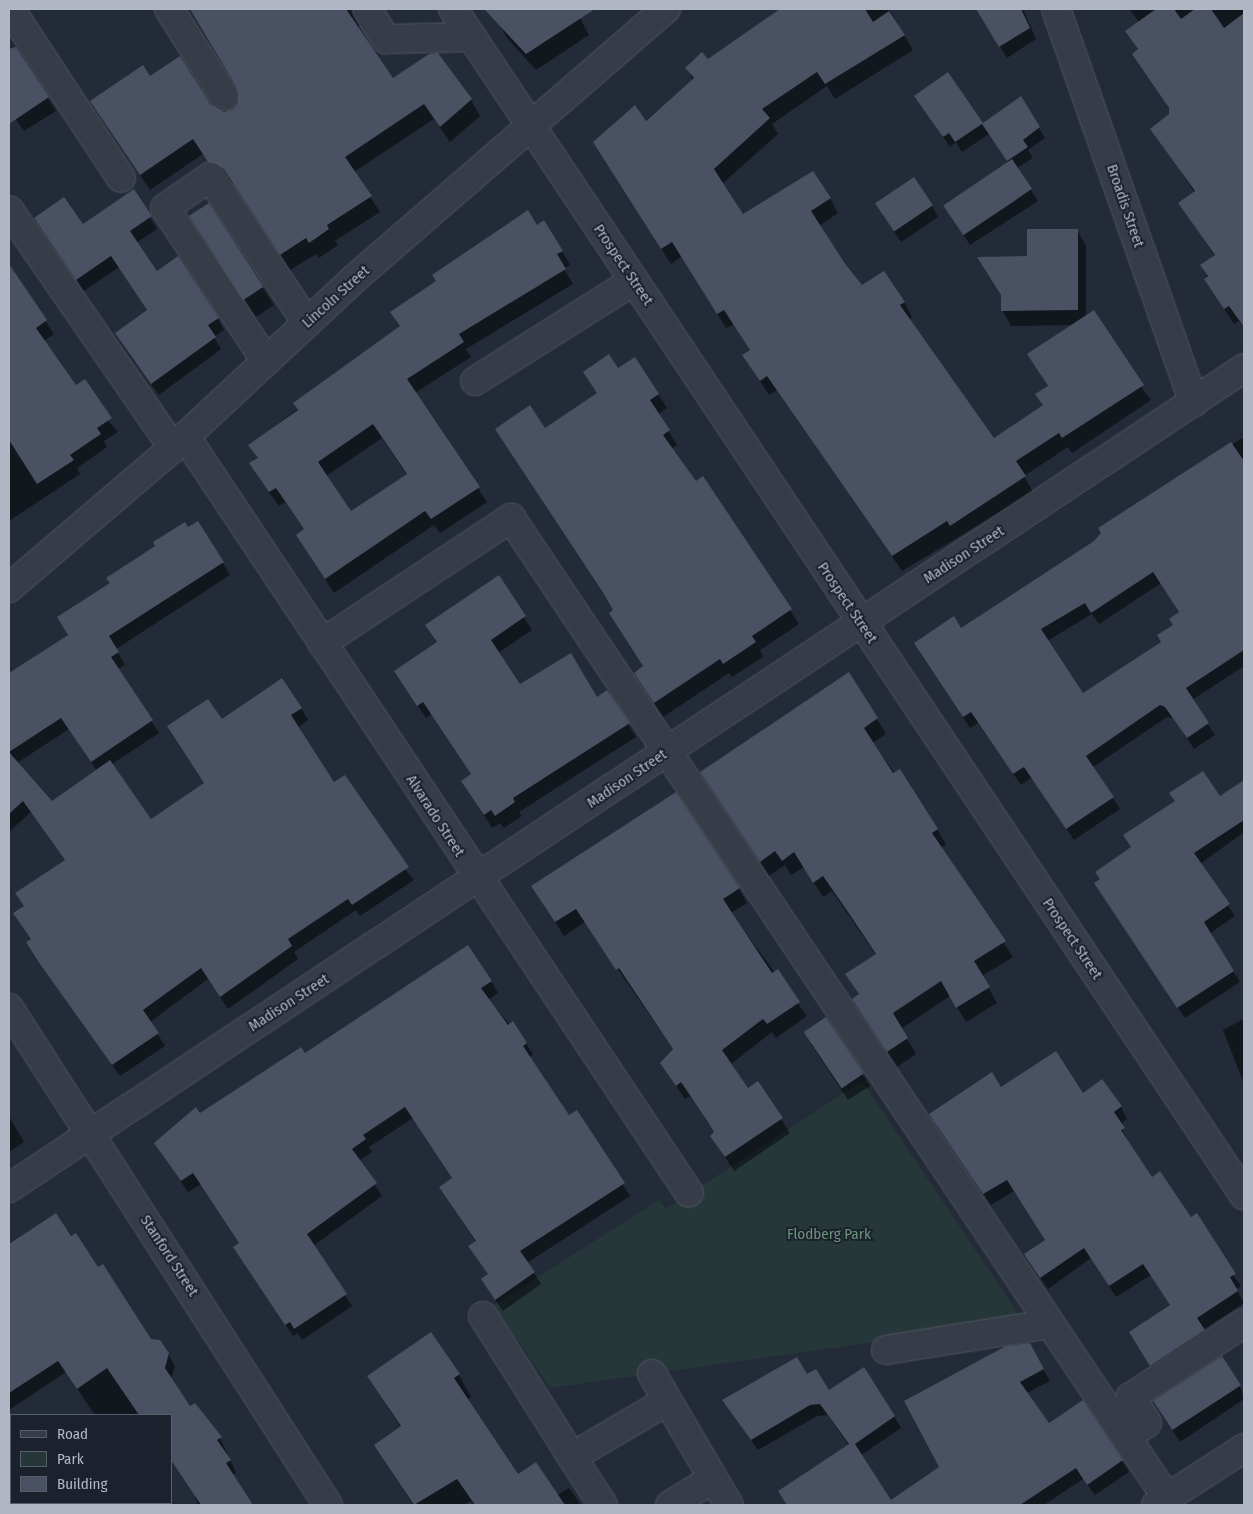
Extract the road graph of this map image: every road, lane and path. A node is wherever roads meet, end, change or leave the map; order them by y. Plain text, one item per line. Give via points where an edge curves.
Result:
1 (10, 9) edge
2 (169, 9) edge
3 (367, 9) edge
4 (453, 9) edge
5 (666, 9) edge
6 (1056, 9) edge
7 (472, 37) junction
8 (224, 96) dead end
9 (531, 127) junction
10 (121, 178) dead end
11 (9, 210) edge
12 (634, 281) junction
13 (307, 324) junction
14 (266, 361) junction
15 (1244, 368) edge
16 (474, 381) dead end
17 (1194, 404) junction
18 (179, 442) junction
19 (9, 588) edge
20 (860, 623) junction
21 (322, 644) junction
22 (668, 752) junction
23 (477, 879) junction
24 (9, 1008) edge
25 (91, 1134) junction
26 (9, 1188) edge
27 (690, 1193) dead end
28 (1244, 1195) edge
29 (483, 1316) dead end
30 (1244, 1323) edge
31 (1048, 1324) junction
32 (886, 1350) dead end
33 (652, 1374) dead end
34 (667, 1400) junction
35 (1126, 1437) junction
36 (1244, 1448) edge
37 (572, 1457) junction
38 (713, 1479) junction
39 (1162, 1502) edge
40 (328, 1505) edge
41 (603, 1505) edge
42 (670, 1505) edge
43 (729, 1505) edge

1 - 10 street
2 - 8 street
3 - 7 street via 386,39
4 - 7 street, Prospect Street
5 - 9 street, Lincoln Street
6 - 17 street, Broadis Street
7 - 9 street, Prospect Street
9 - 12 street, Prospect Street
9 - 13 street, Lincoln Street
11 - 18 street, Alvarado Street
12 - 16 street
12 - 20 street, Prospect Street
13 - 14 street, Lincoln Street
13 - 14 street via 210,177 165,208
14 - 18 street, Lincoln Street
15 - 17 street, Madison Street
17 - 20 street, Madison Street
18 - 19 street, Lincoln Street
18 - 21 street, Alvarado Street
20 - 22 street, Madison Street
20 - 28 street, Prospect Street
21 - 22 street via 511,518
21 - 23 street, Alvarado Street
22 - 23 street, Madison Street
22 - 31 street
23 - 25 street, Madison Street
23 - 27 street, Alvarado Street
24 - 25 street, Stanford Street
25 - 26 street, Madison Street
25 - 40 street, Stanford Street
29 - 37 street
30 - 35 street via 1131,1397 1147,1423
31 - 32 street
31 - 35 street
33 - 34 street
34 - 37 street
34 - 38 street
35 - 39 street
36 - 39 street
37 - 41 street
38 - 42 street
38 - 43 street

